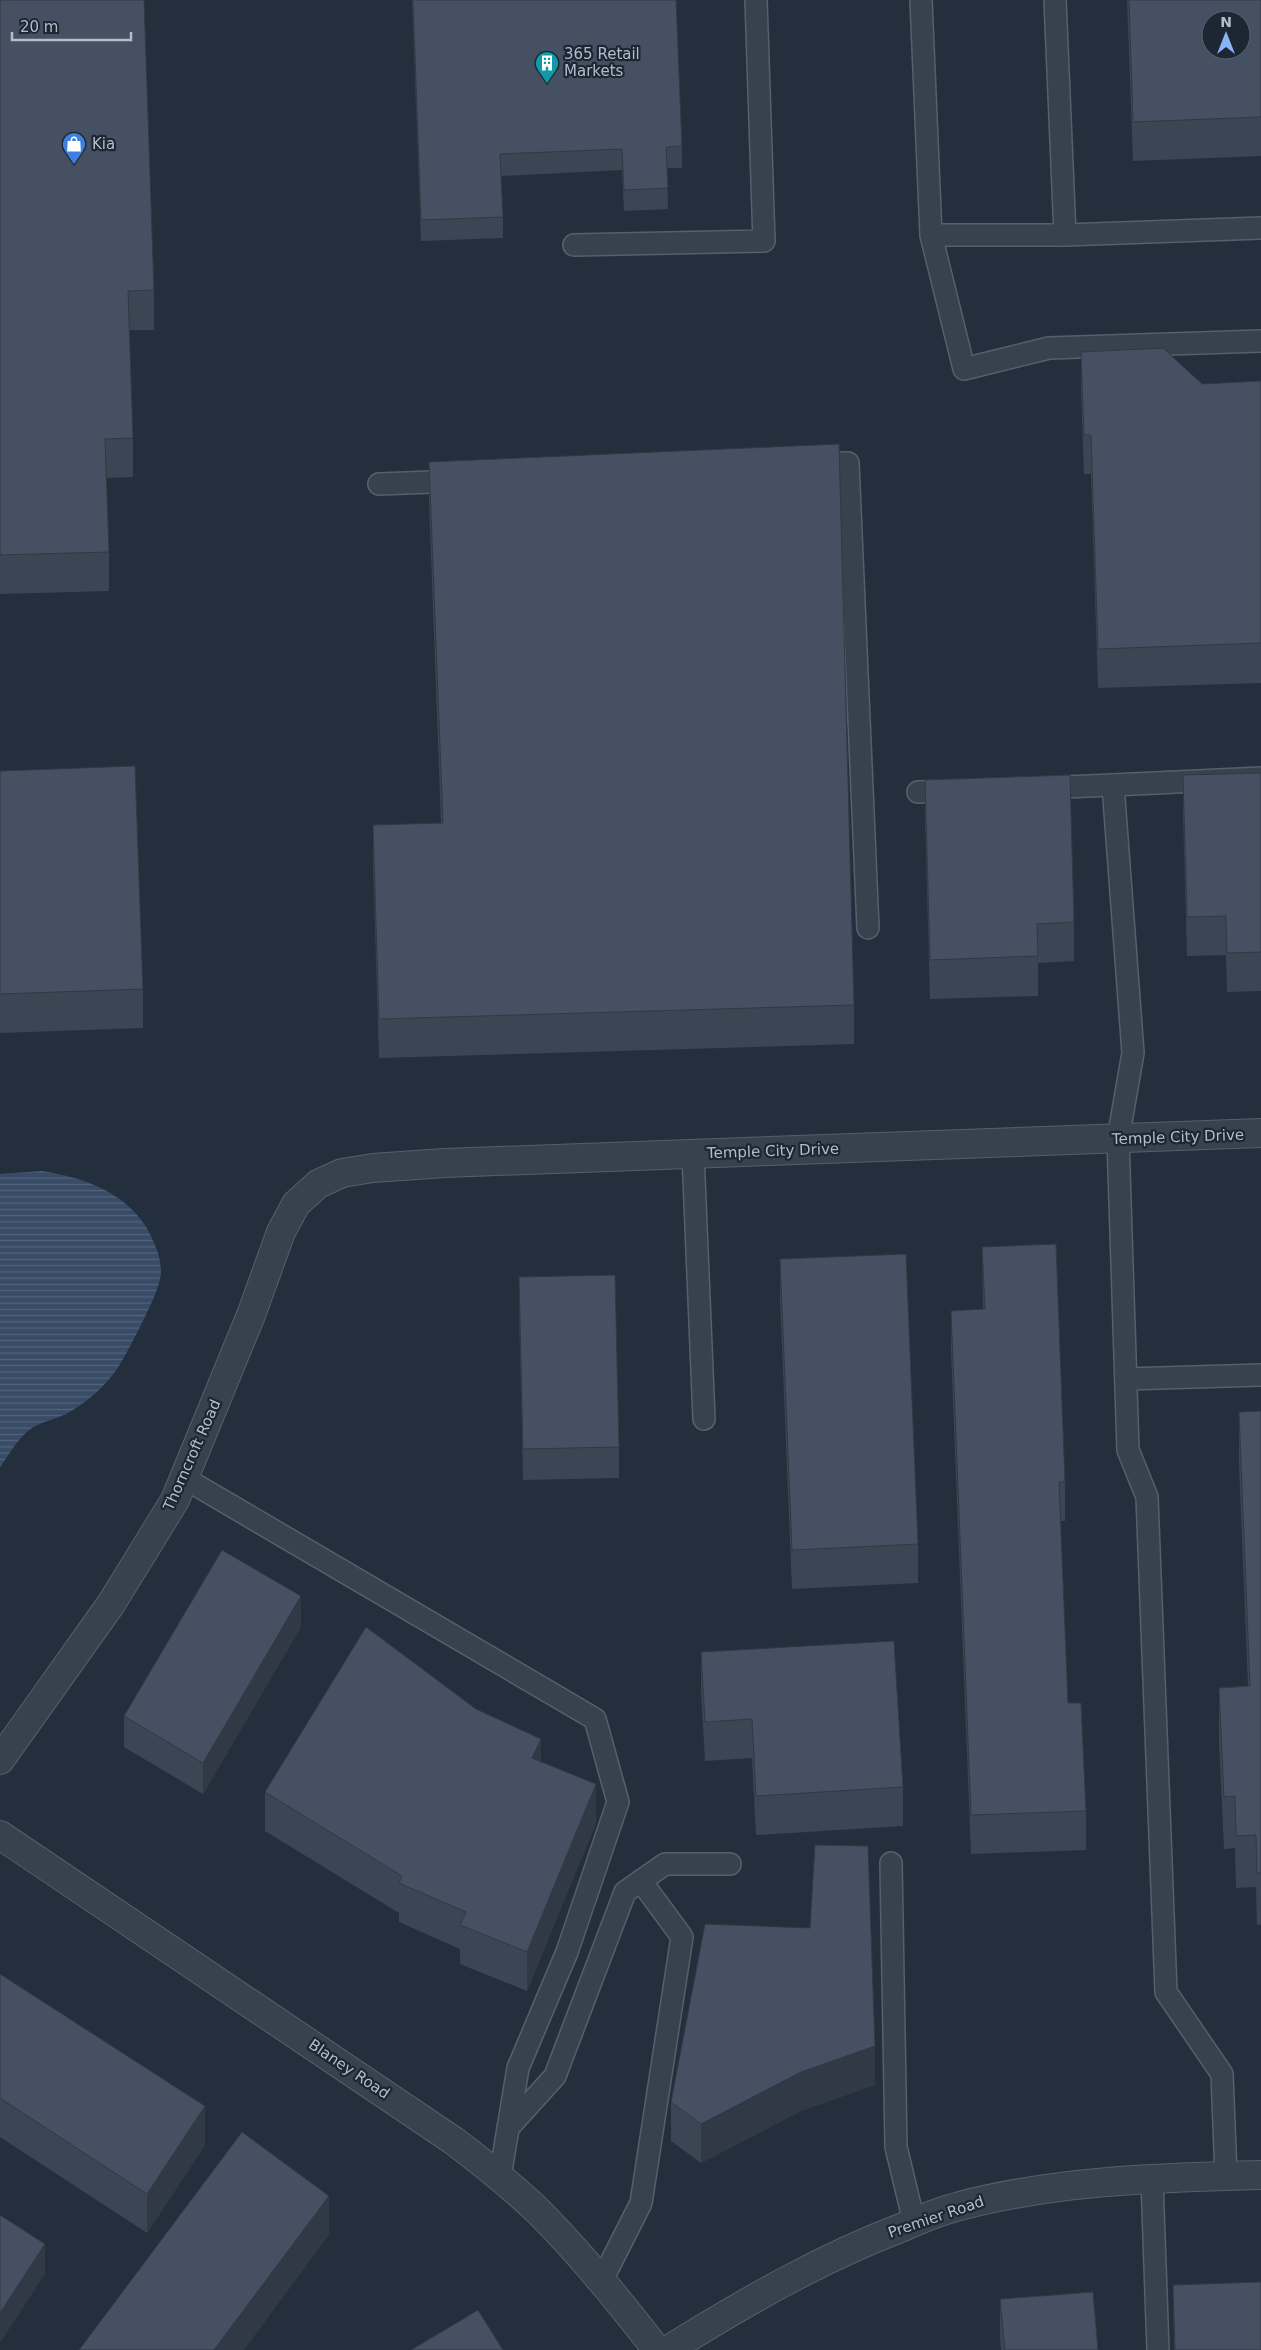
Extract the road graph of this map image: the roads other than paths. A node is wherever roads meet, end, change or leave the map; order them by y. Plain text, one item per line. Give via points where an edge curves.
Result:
1 (756, 0) edge
2 (921, 0) edge
3 (1055, 0) edge
4 (1261, 228) edge
5 (931, 236) junction
6 (1065, 236) junction
7 (574, 245) dead end
8 (1261, 342) edge
9 (790, 465) edge
10 (476, 480) edge
11 (379, 484) dead end
12 (1261, 778) edge
13 (1113, 785) junction
14 (1025, 788) edge
15 (976, 790) edge
16 (918, 792) dead end
17 (868, 928) dead end
18 (1261, 1133) edge
19 (1118, 1139) junction
20 (693, 1154) junction
21 (296, 1204) joint
22 (1261, 1375) edge
23 (1126, 1379) junction
24 (704, 1419) dead end
25 (184, 1478) junction
26 (0, 1760) edge
27 (0, 1835) edge
28 (892, 1863) dead end
29 (730, 1864) dead end
30 (641, 1881) junction
31 (508, 2128) junction
32 (1261, 2175) edge
33 (1226, 2176) junction
34 (500, 2177) junction
35 (1152, 2180) junction
36 (914, 2222) junction
37 (602, 2280) junction
38 (657, 2350) edge
39 (668, 2350) edge
40 (1158, 2350) edge

1 - 7 lane via 764,241
2 - 5 lane
3 - 6 lane
4 - 6 lane
5 - 6 lane
5 - 8 lane via 964,369 1049,348
9 - 17 lane via 848,462
10 - 11 lane
12 - 13 lane
13 - 14 lane
13 - 19 lane via 1133,1053
15 - 16 lane
18 - 19 street, Temple City Drive
19 - 20 street, Temple City Drive
19 - 23 lane
20 - 21 street, Temple City Drive via 373,1168 342,1173 318,1184
20 - 24 lane
21 - 25 street, Thorncroft Road via 281,1232 251,1315
22 - 23 lane
23 - 33 lane via 1128,1450 1147,1497 1166,1992 1222,2074
25 - 26 street, Thorncroft Road via 175,1500 112,1604
25 - 31 lane via 595,1720 618,1802 567,1952 518,2068
27 - 34 street, Blaney Road via 378,2088
28 - 36 lane via 896,2147
29 - 30 lane via 665,1864
30 - 31 lane via 625,1892 555,2076
30 - 37 lane via 682,1937 641,2203
31 - 34 lane
32 - 33 street, Premier Road
33 - 35 street, Premier Road
34 - 37 street, Blaney Road via 539,2212
35 - 36 street, Premier Road via 1050,2188 997,2197 957,2206
35 - 40 lane via 1166,2304
36 - 39 street, Premier Road via 813,2265
37 - 38 street, Blaney Road

